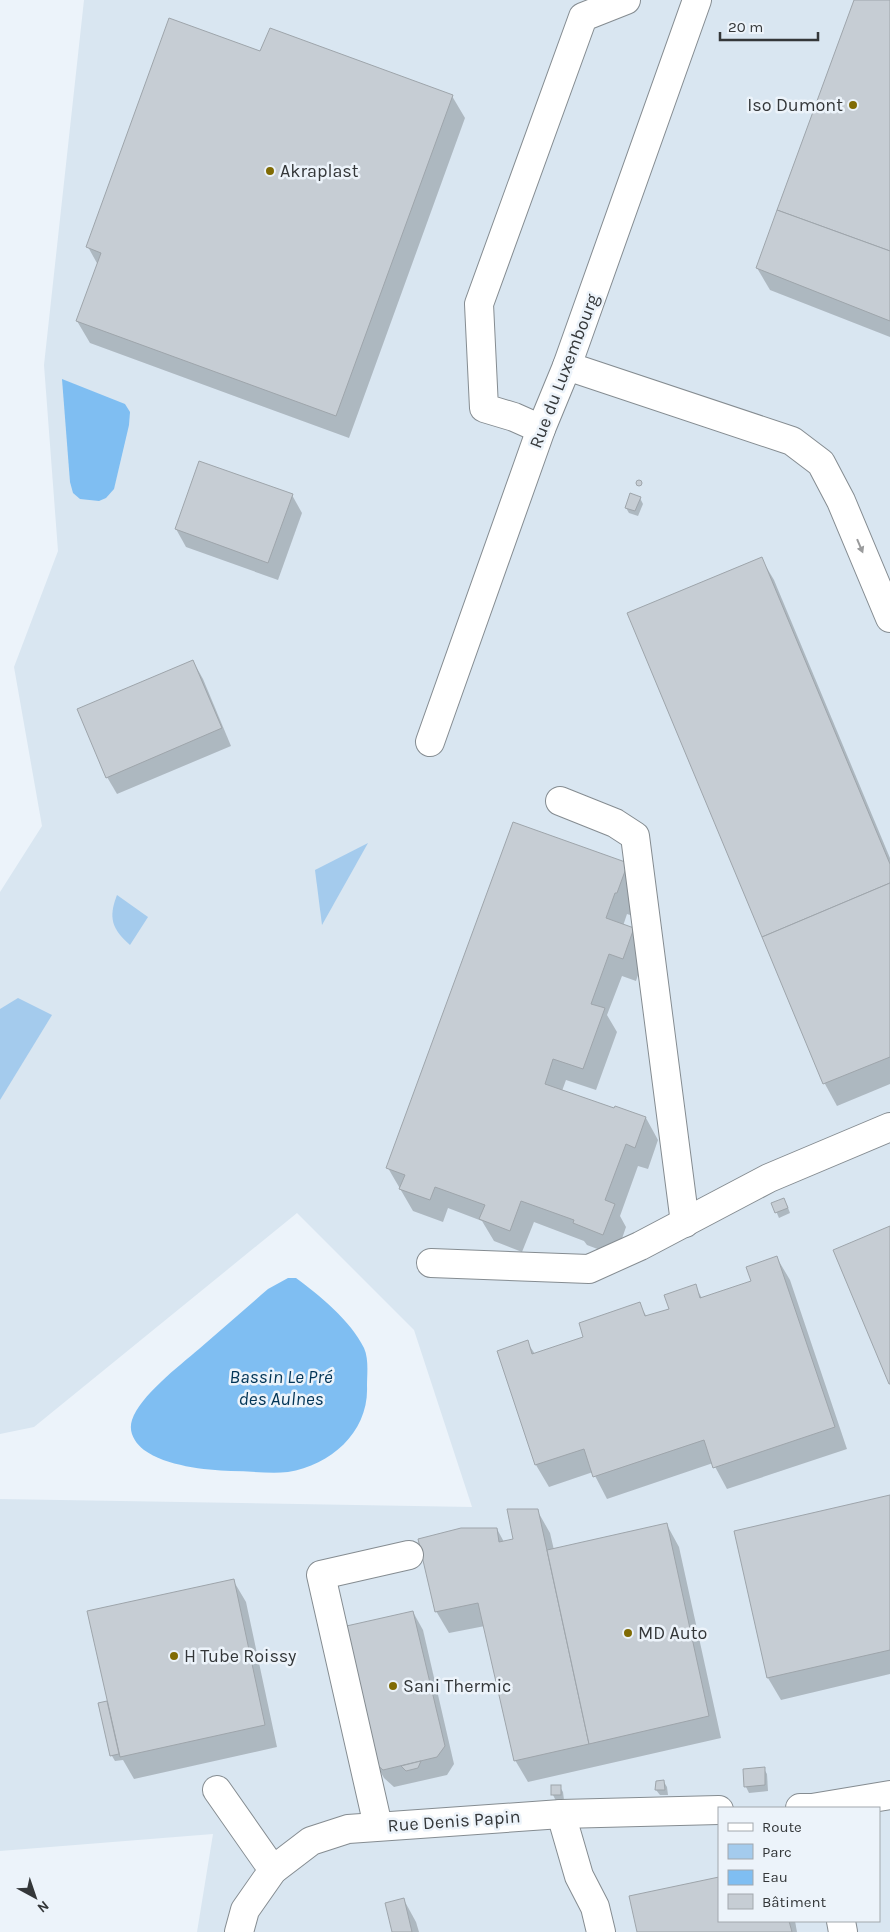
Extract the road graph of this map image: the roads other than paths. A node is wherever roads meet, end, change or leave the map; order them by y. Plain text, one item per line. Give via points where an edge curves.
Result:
1 (626, 0) edge
2 (697, 0) edge
3 (567, 366) junction
4 (541, 429) junction
5 (890, 618) edge
6 (430, 742) dead end
7 (560, 801) dead end
8 (890, 1127) edge
9 (685, 1223) junction
10 (431, 1263) dead end
11 (409, 1555) dead end
12 (217, 1790) dead end
13 (890, 1795) edge
14 (819, 1807) edge
15 (718, 1810) edge
16 (561, 1814) junction
17 (378, 1826) junction
18 (273, 1870) junction
19 (240, 1932) edge
20 (601, 1932) edge

1 - 4 street via 583,17 479,304 484,408
2 - 3 street, Rue du Luxembourg
3 - 4 street, Rue du Luxembourg
3 -> 5 street via 792,441 821,463 841,501
4 - 6 street, Rue du Luxembourg
7 - 9 street via 615,823 636,836
8 - 9 street via 769,1178
9 - 10 street via 589,1268
11 - 17 street via 321,1575
12 - 18 street
13 - 14 street
15 - 16 street, Rue Denis Papin
16 - 17 street, Rue Denis Papin
16 - 20 street via 579,1876 595,1907
17 - 18 street, Rue Denis Papin via 348,1829 311,1841
18 - 19 street, Rue Denis Papin via 245,1910

